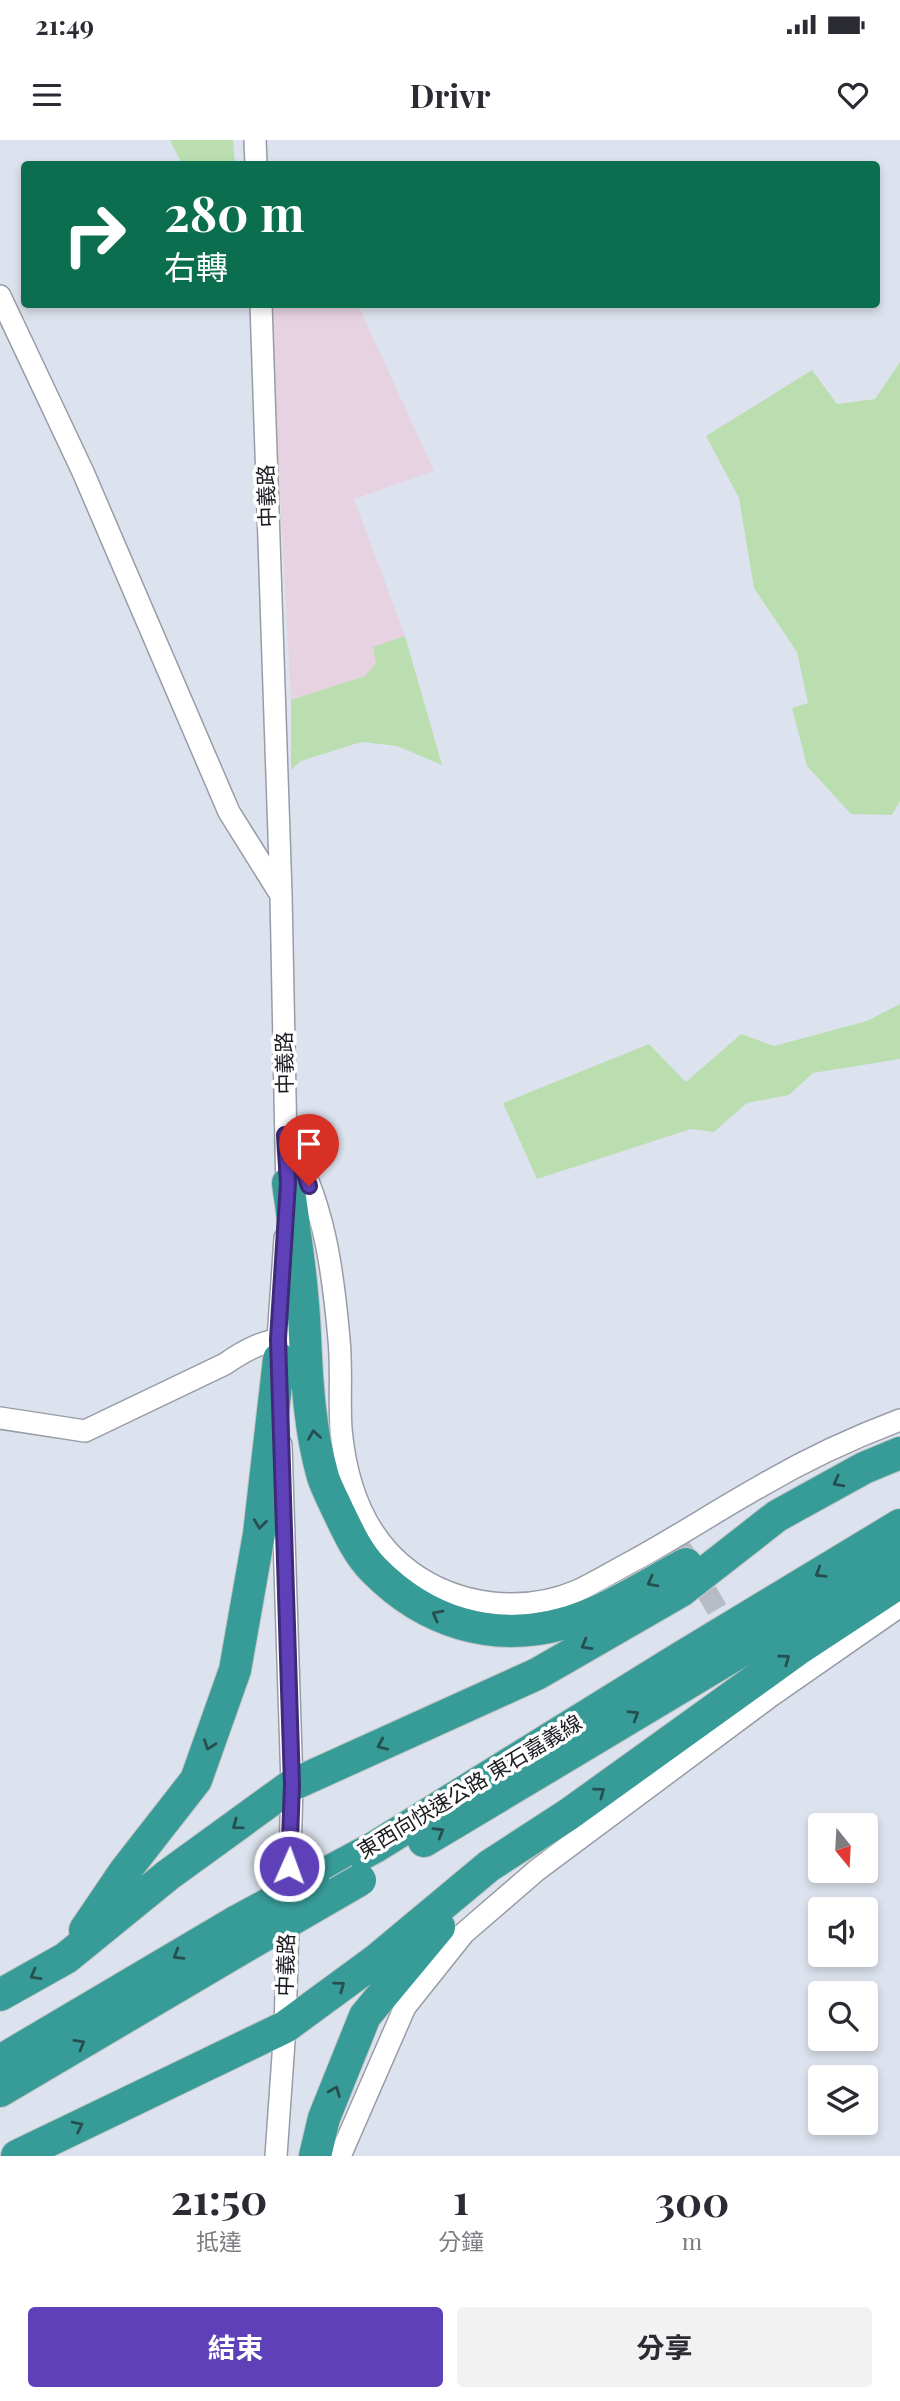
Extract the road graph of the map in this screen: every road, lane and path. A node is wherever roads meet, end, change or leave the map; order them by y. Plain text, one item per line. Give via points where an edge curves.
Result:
1 (256, 140) edge
2 (256, 161) edge
3 (0, 296) edge
4 (261, 308) edge
5 (281, 894) junction
6 (285, 1135) junction
7 (288, 1183) joint
8 (287, 1345) junction
9 (0, 1418) edge
10 (900, 1420) edge
11 (900, 1453) edge
12 (777, 1516) junction
13 (900, 1525) edge
14 (900, 1556) edge
15 (900, 1582) edge
16 (900, 1606) edge
17 (292, 1785) junction
18 (569, 1815) junction
19 (238, 1936) junction
20 (66, 1958) junction
21 (0, 1995) edge
22 (285, 2027) junction
23 (0, 2061) edge
24 (0, 2091) edge
25 (17, 2156) edge
26 (276, 2156) edge
27 (315, 2156) edge
28 (340, 2156) edge

1 - 2 street
3 - 5 street via 83,472 229,812
4 - 5 street, 中義路
5 - 6 street, 中義路
6 - 7 street, 中義路
6 - 10 street via 300,1160 326,1237 339,1340 341,1428 352,1491 382,1546 428,1584 456,1596 499,1605 576,1591 762,1485
7 - 8 highway
8 - 9 street via 262,1343 85,1431
12 -> 8 highway via 601,1609 563,1624 520,1631 447,1621 419,1606 373,1569 356,1548 324,1480 309,1401
8 - 17 street, 中義路
8 -> 20 highway via 235,1670 197,1780 125,1871
11 -> 12 highway
12 -> 17 highway via 681,1591 537,1674
13 -> 19 highway, 東西向快速公路 東石嘉義線, bridge via 375,1847 313,1880
19 -> 14 highway, 東西向快速公路 東石嘉義線, bridge via 360,1880
18 -> 15 highway via 797,1650
16 - 28 street via 559,1854 464,1933 405,2007
17 -> 20 highway via 168,1875
17 - 22 street, 中義路
22 -> 18 highway via 375,1961 489,1866
27 -> 18 highway via 324,2118 365,2016 433,1931
19 -> 23 highway, 東西向快速公路 東石嘉義線
24 -> 19 highway, 東西向快速公路 東石嘉義線
20 -> 21 highway
25 -> 22 highway
22 - 26 street, 中義路

